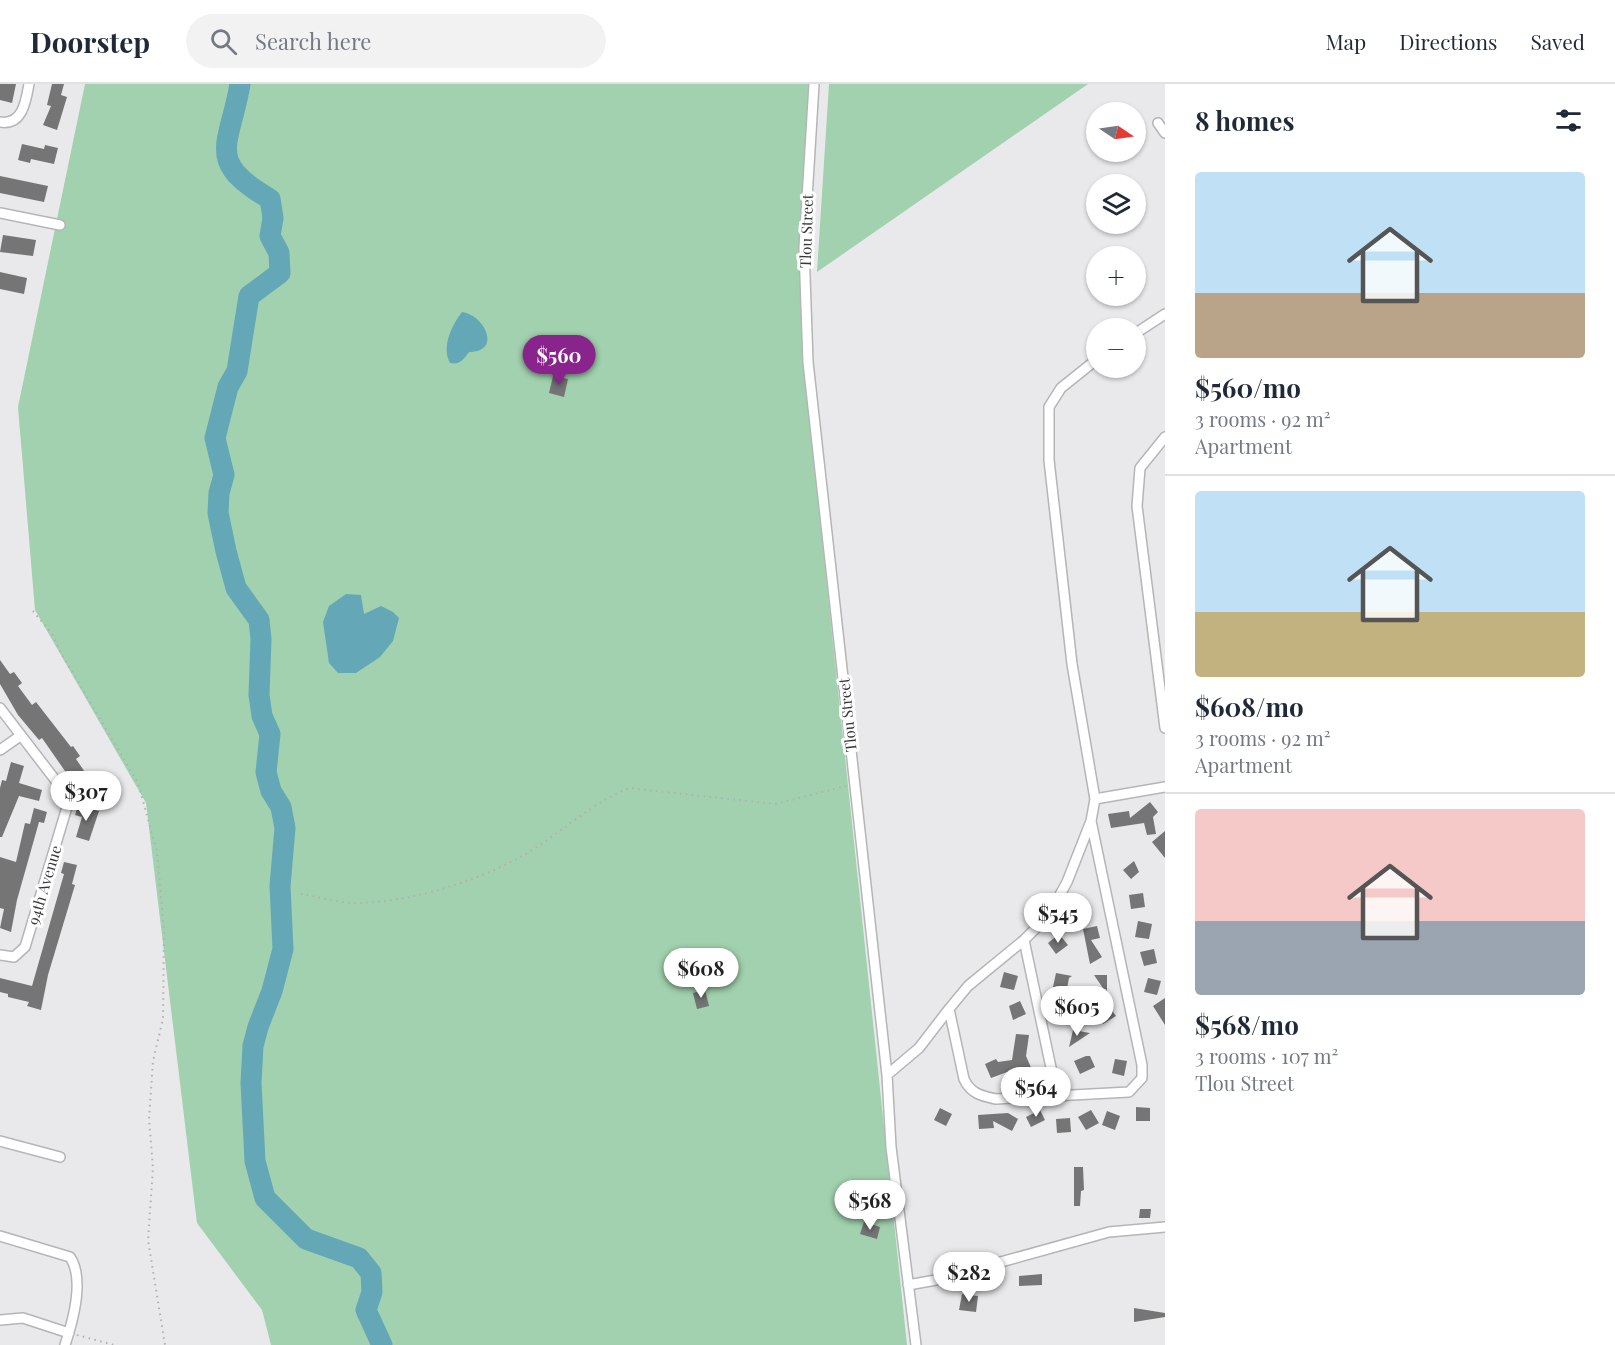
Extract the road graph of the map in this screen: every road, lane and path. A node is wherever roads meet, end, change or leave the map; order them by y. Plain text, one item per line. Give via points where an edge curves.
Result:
1 (29, 84) edge
2 (814, 84) edge
3 (0, 122) edge
4 (1158, 123) dead end
5 (1165, 133) edge
6 (0, 213) edge
7 (60, 225) dead end
8 (1165, 314) edge
9 (1146, 326) edge
10 (1086, 368) edge
11 (1165, 437) edge
12 (33, 610) dead end
13 (0, 708) edge
14 (1165, 728) edge
15 (20, 736) junction
16 (0, 750) edge
17 (855, 783) junction
18 (1165, 787) edge
19 (1095, 799) junction
20 (1091, 821) junction
21 (301, 894) dead end
22 (1024, 940) junction
23 (0, 955) edge
24 (949, 1009) junction
25 (887, 1075) junction
26 (1057, 1096) junction
27 (0, 1140) edge
28 (60, 1157) dead end
29 (1165, 1227) edge
30 (0, 1236) edge
31 (908, 1285) junction
32 (0, 1320) edge
33 (69, 1332) junction
34 (65, 1345) edge
35 (114, 1345) edge
36 (165, 1345) edge
37 (916, 1345) edge

1 - 3 street via 21,114 13,121
2 - 17 street, Tlou Street via 804,248 808,362
4 - 5 street
6 - 7 street
8 - 9 street
10 - 19 street via 1061,388 1050,407 1049,460 1072,663
11 - 14 street via 1140,468 1137,506
12 - 36 path via 52,634 138,783 157,852 164,931 163,1019 152,1073 149,1119 153,1168 148,1240
13 - 15 street, 94th Avenue
15 - 16 street
15 - 23 street, 94th Avenue via 63,790 67,807 25,947 14,957
17 - 21 path via 775,804 629,788 606,797 518,858 471,878 417,895 358,903
17 - 25 street, Tlou Street
18 - 19 street
19 - 20 street
20 - 22 street via 1068,882 1049,915
20 - 26 street via 1143,1065 1142,1078 1129,1092
22 - 24 street via 968,986
22 - 26 street
24 - 25 street via 919,1048
24 - 26 street via 952,1035 968,1089 996,1099
25 - 31 street, Tlou Street via 891,1147
27 - 28 street
29 - 31 street via 1108,1232
30 - 33 street via 70,1257 76,1267
31 - 37 street, Tlou Street
32 - 33 street via 23,1318
33 - 34 street
33 - 35 path

